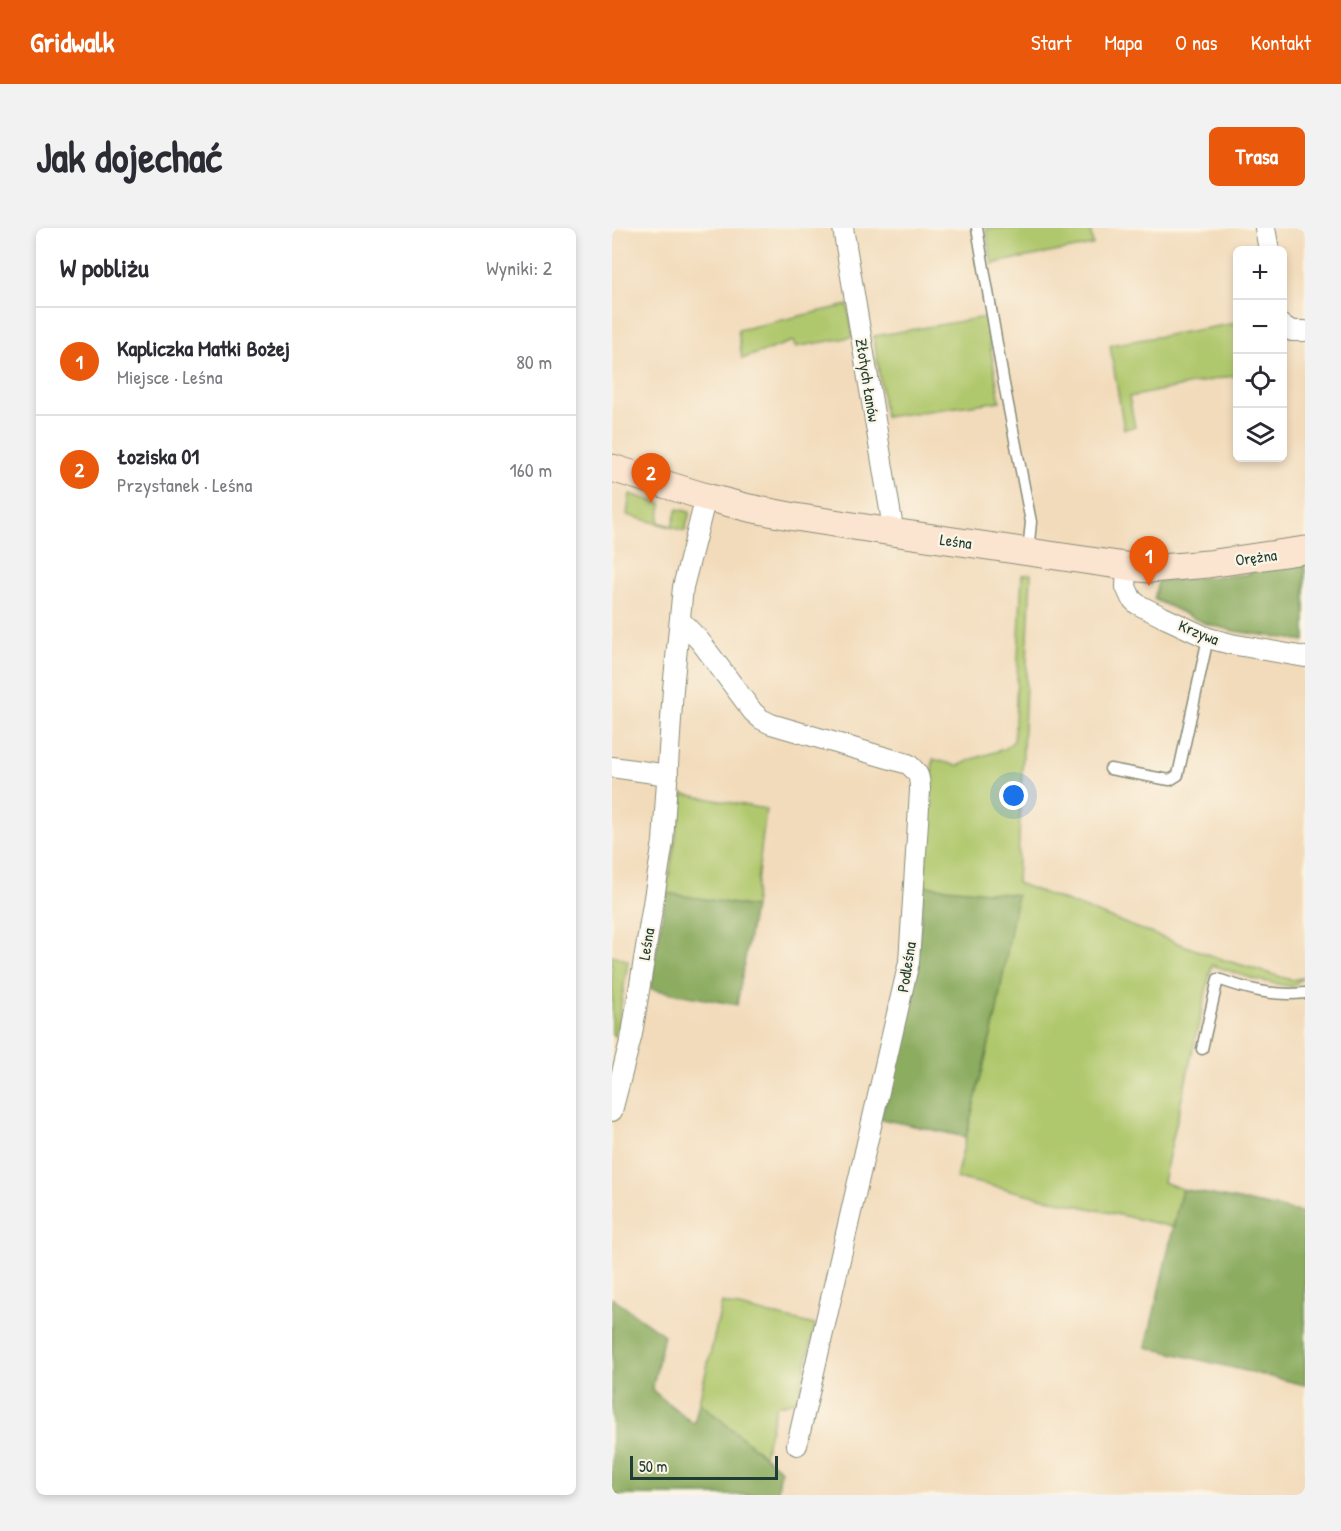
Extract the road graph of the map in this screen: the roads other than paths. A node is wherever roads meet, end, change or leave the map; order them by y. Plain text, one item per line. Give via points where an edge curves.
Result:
1 (843, 228) edge
2 (977, 228) edge
3 (1265, 228) edge
4 (1268, 246) edge
5 (1287, 328) edge
6 (1305, 332) edge
7 (612, 468) edge
8 (706, 497) junction
9 (892, 532) junction
10 (1305, 550) edge
11 (1028, 552) junction
12 (1208, 564) joint
13 (1127, 567) junction
14 (681, 621) junction
15 (1208, 638) junction
16 (1305, 657) edge
17 (612, 767) edge
18 (1110, 769) dead end
19 (668, 775) junction
20 (1305, 993) edge
21 (1202, 1049) dead end
22 (612, 1111) edge
23 (797, 1445) dead end

1 - 9 street, Złotych Łanów
2 - 11 lane via 1031,522
3 - 4 street
5 - 6 street
7 - 8 street, Leśna
8 - 9 street, Leśna via 795,517
8 - 14 street, Leśna via 683,587
9 - 11 street, Leśna
10 - 12 street, Orężna
11 - 13 street, Leśna
12 - 13 street, Leśna
13 - 15 street, Krzywa via 1126,587 1137,604
14 - 19 street, Leśna
14 - 23 street, Podleśna via 761,719 908,764 920,776 909,962
15 - 16 street, Krzywa
15 - 18 lane via 1178,775 1170,780
17 - 19 street
19 - 22 street, Leśna via 663,842 632,1034
20 - 21 lane via 1276,994 1218,979

